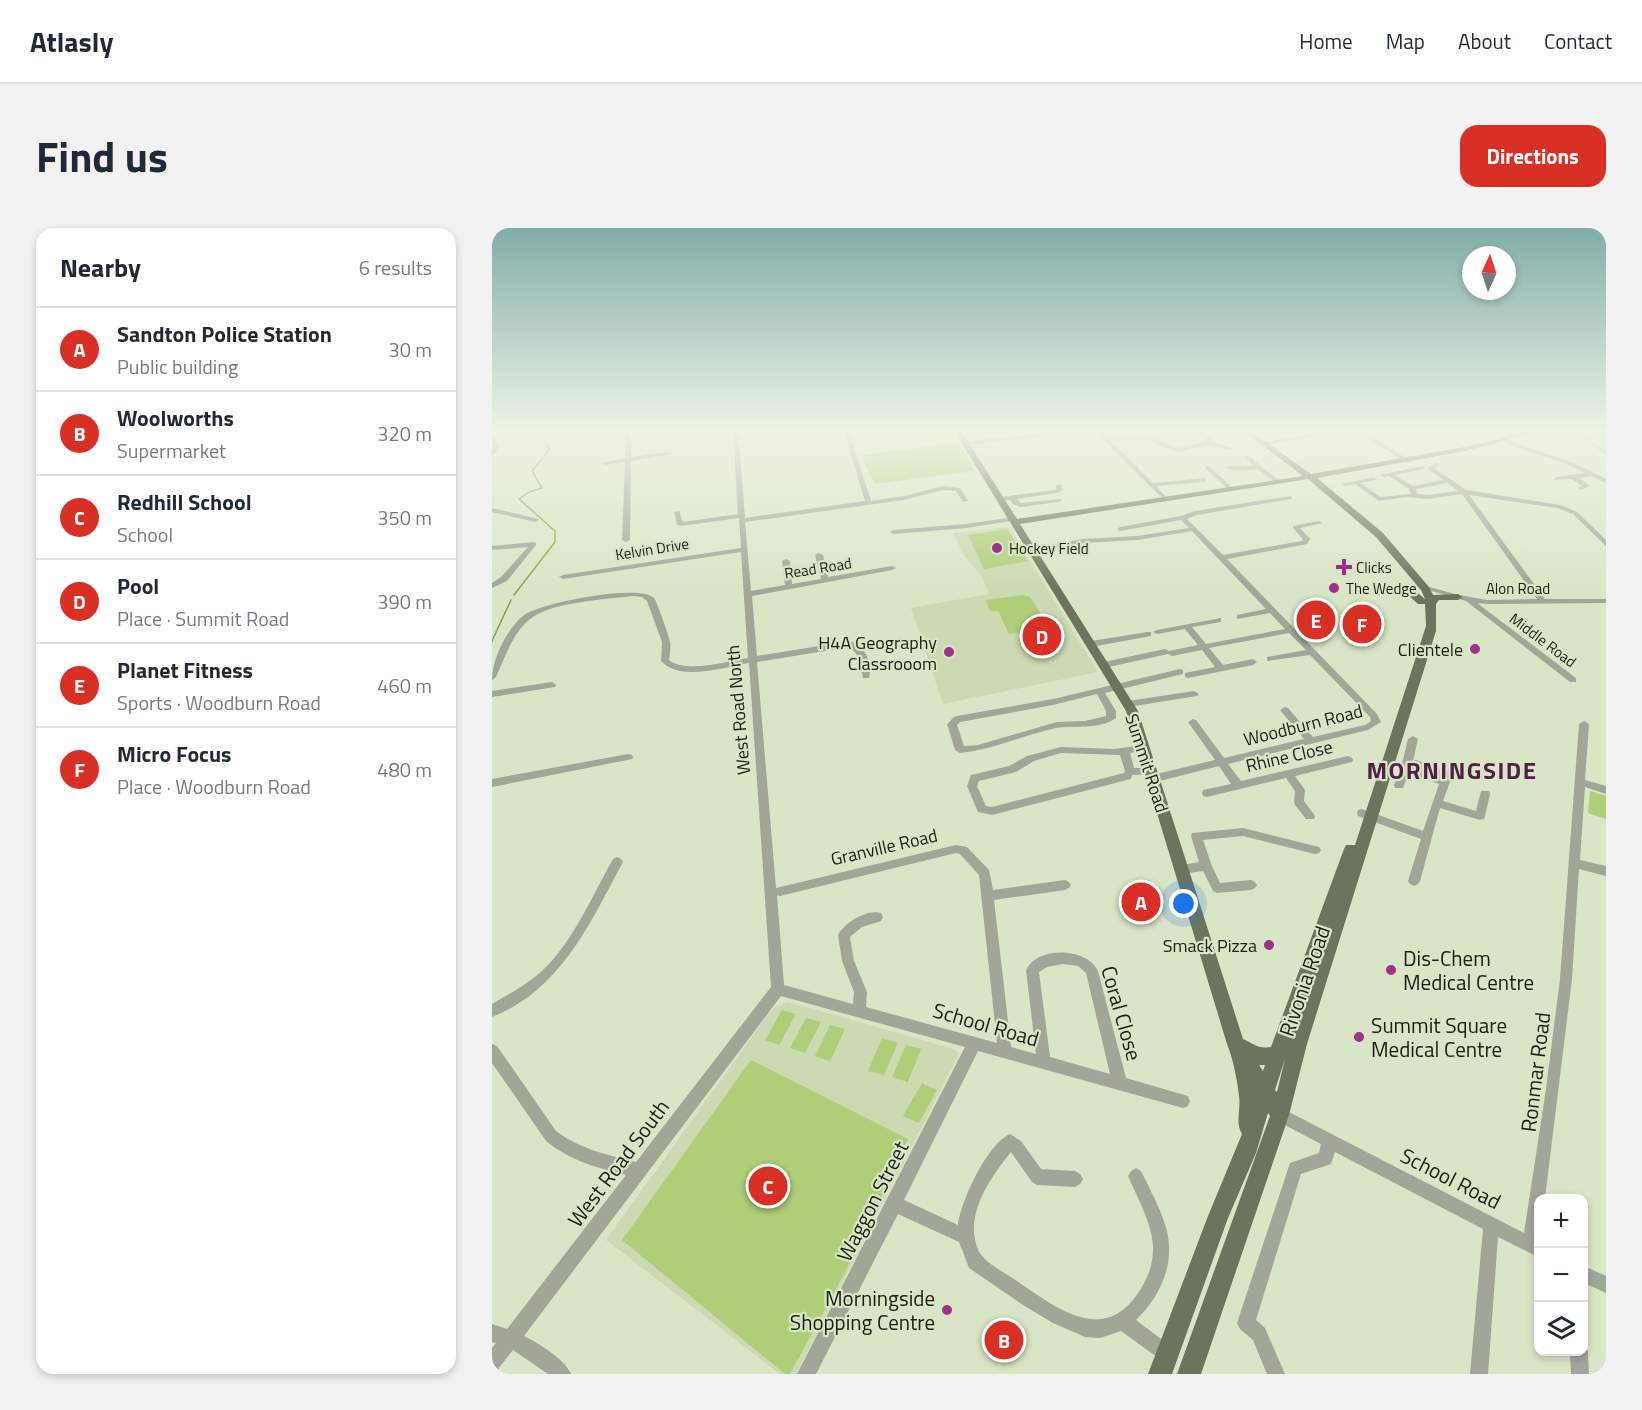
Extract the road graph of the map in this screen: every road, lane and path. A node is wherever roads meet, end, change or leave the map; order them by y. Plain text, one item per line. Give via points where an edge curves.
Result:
1 (627, 482) edge
2 (739, 482) edge
3 (862, 482) edge
4 (991, 482) edge
5 (1149, 482) edge
6 (1178, 482) edge
7 (1223, 482) edge
8 (1275, 482) edge
9 (1314, 482) edge
10 (1353, 482) edge
11 (1356, 482) edge
12 (1401, 482) edge
13 (1443, 482) edge
14 (1451, 482) edge
15 (1582, 482) edge
16 (1345, 484) dead end
17 (1151, 485) junction
18 (1059, 486) dead end
19 (1522, 488) dead end
20 (1581, 488) dead end
21 (1232, 490) junction
22 (1414, 492) junction
23 (1464, 492) junction
24 (1013, 498) junction
25 (1290, 498) dead end
26 (1001, 499) junction
27 (1059, 500) dead end
28 (1522, 500) junction
29 (868, 501) junction
30 (965, 501) dead end
31 (1166, 501) junction
32 (492, 510) edge
33 (676, 512) dead end
34 (742, 518) junction
35 (1183, 518) junction
36 (536, 520) dead end
37 (1016, 520) junction
38 (1319, 523) dead end
39 (1120, 528) dead end
40 (1194, 529) junction
41 (893, 532) dead end
42 (626, 540) dead end
43 (1606, 544) edge
44 (492, 548) edge
45 (745, 549) junction
46 (1033, 550) junction
47 (819, 555) dead end
48 (1220, 558) junction
49 (786, 561) dead end
50 (892, 568) dead end
51 (563, 577) dead end
52 (825, 580) junction
53 (492, 586) edge
54 (789, 586) junction
55 (1423, 592) junction
56 (748, 594) junction
57 (1458, 597) joint
58 (1469, 600) junction
59 (1542, 601) junction
60 (1606, 602) edge
61 (1271, 610) junction
62 (1240, 617) dead end
63 (1218, 620) dead end
64 (1187, 626) junction
65 (1290, 630) junction
66 (1091, 644) junction
67 (1204, 647) junction
68 (1312, 652) junction
69 (1270, 659) dead end
70 (752, 660) junction
71 (1253, 662) dead end
72 (1104, 665) junction
73 (1221, 668) junction
74 (866, 675) dead end
75 (492, 677) edge
76 (1573, 680) dead end
77 (552, 685) dead end
78 (1118, 688) junction
79 (1100, 691) junction
80 (492, 694) edge
81 (1194, 694) dead end
82 (1128, 704) junction
83 (1285, 710) dead end
84 (1193, 722) dead end
85 (1584, 724) dead end
86 (1310, 740) junction
87 (1413, 740) dead end
88 (1143, 748) junction
89 (1124, 751) junction
90 (628, 757) dead end
91 (1348, 760) dead end
92 (1221, 761) junction
93 (1411, 766) junction
94 (1457, 766) dead end
95 (1130, 772) junction
96 (1288, 774) junction
97 (1151, 775) junction
98 (1446, 778) junction
99 (1579, 782) junction
100 (492, 783) edge
101 (1399, 784) dead end
102 (1238, 785) junction
103 (1606, 790) edge
104 (1207, 793) dead end
105 (1485, 794) dead end
106 (1437, 803) junction
107 (1366, 815) junction
108 (1310, 816) dead end
109 (1426, 837) junction
110 (1315, 850) dead end
111 (617, 862) dead end
112 (1573, 863) junction
113 (1206, 866) junction
114 (1181, 869) junction
115 (1606, 871) edge
116 (1414, 881) dead end
117 (1065, 885) dead end
118 (1251, 885) dead end
119 (780, 891) dead end
120 (987, 896) junction
121 (877, 917) dead end
122 (1329, 926) junction
123 (778, 989) junction
124 (492, 1011) edge
125 (858, 1011) junction
126 (1236, 1043) junction
127 (974, 1045) junction
128 (492, 1051) edge
129 (1005, 1053) junction
130 (1279, 1053) junction
131 (1044, 1064) junction
132 (1120, 1084) junction
133 (1265, 1090) junction
134 (1183, 1101) dead end
135 (1280, 1115) junction
136 (1329, 1140) junction
137 (1246, 1153) junction
138 (639, 1171) junction
139 (1136, 1176) dead end
140 (1076, 1179) dead end
141 (1541, 1194) edge
142 (894, 1204) junction
143 (1491, 1224) junction
144 (964, 1236) junction
145 (1534, 1246) edge
146 (1588, 1276) edge
147 (1606, 1285) edge
148 (1123, 1321) junction
149 (492, 1333) edge
150 (511, 1338) junction
151 (1579, 1356) edge
152 (492, 1363) edge
153 (1163, 1364) edge
154 (562, 1374) edge
155 (806, 1374) edge
156 (1189, 1374) edge
157 (1276, 1374) edge
158 (1479, 1374) edge
159 (1580, 1374) edge

1 - 42 street
2 - 34 street, West Road North
3 - 29 street
4 - 26 main road, Summit Road
5 - 17 street
6 - 17 street
7 - 21 street
8 - 21 main road
9 - 55 main road via 1353,509 1372,528 1407,565
10 - 16 street
11 - 22 street via 1379,499
12 - 22 street
13 - 22 street
14 - 23 street
15 - 20 street via 1587,486
17 - 31 street
18 - 24 street via 1060,490 1055,492
19 - 28 street
21 - 31 main road
22 - 23 street via 1428,497
23 - 28 street
23 - 59 street
24 - 26 street
24 - 27 street via 1020,505
25 - 35 street
26 - 37 main road, Summit Road
28 - 43 street via 1568,509
29 - 30 street via 904,498 950,487 958,489
29 - 34 street
31 - 37 main road
32 - 36 street
33 - 34 street via 680,524
34 - 45 street, West Road North
35 - 39 street
35 - 40 street, Woodburn Road
37 - 41 street
37 - 46 main road, Summit Road
38 - 48 street via 1295,527 1307,539 1305,543
40 - 46 street
40 - 48 street, Woodburn Road
44 - 53 street via 534,544 504,579
45 - 51 street, Kelvin Drive
45 - 56 street, West Road North
46 - 66 main road, Summit Road
47 - 52 street
48 - 61 street, Woodburn Road
49 - 54 street
50 - 52 street, Read Road
52 - 54 street, Read Road
54 - 56 street, Read Road
55 - 57 main road via 1433,599
55 - 107 main road, Rivonia Road via 1432,614 1431,631
56 - 70 street, West Road North
57 - 58 street, Alon Road
58 - 59 street, Alon Road
58 - 76 street, Middle Road
59 - 60 street, Alon Road
61 - 62 street
61 - 65 street, Woodburn Road
63 - 64 street
64 - 66 street
64 - 67 street
65 - 67 street
65 - 68 street, Woodburn Road
66 - 72 main road, Summit Road
67 - 72 street
67 - 73 street
68 - 69 street
68 - 86 street, Woodburn Road via 1376,722
70 - 74 street via 850,644 858,648
70 - 75 street via 688,670 672,667 665,661 666,642 651,600 634,594 532,612 512,638
70 - 123 street, West Road North
71 - 73 street
72 - 78 main road, Summit Road
73 - 78 street via 1135,681
77 - 80 street
78 - 79 street
78 - 82 main road, Summit Road
79 - 79 street via 957,719 951,724 960,750 978,748 1057,725 1111,718
81 - 82 street
82 - 88 main road, Summit Road
83 - 86 street
84 - 92 street, Rhine Close
85 - 99 street, Ronmar Road
86 - 92 street, Woodburn Road
87 - 93 street
88 - 89 street
88 - 97 main road, Summit Road
89 - 95 street
89 - 95 street, Woodburn Road via 1060,750 1035,756 1010,770 975,778 972,786 981,808 987,812 1124,777
90 - 100 street
91 - 96 street, Rhine Close
92 - 97 street, Woodburn Road
92 - 102 street, Rhine Close
93 - 98 street
93 - 101 street
94 - 98 street
95 - 97 street, Woodburn Road
96 - 102 street, Rhine Close
96 - 108 street via 1300,790 1299,800
97 - 114 main road, Summit Road
98 - 106 street
99 - 103 street
99 - 112 street, Ronmar Road
102 - 104 street, Rhine Close
105 - 106 street via 1480,816
106 - 109 street
107 - 109 street
107 - 122 main road, Rivonia Road
109 - 116 street
110 - 113 street via 1244,832 1200,835 1196,838
111 - 124 street via 553,968
112 - 115 street
112 - 141 street, Ronmar Road via 1566,980
113 - 114 street
113 - 118 street via 1217,888
114 - 126 main road, Summit Road
117 - 120 street
119 - 120 street, Granville Road via 961,848 984,871
120 - 129 street, Granville Road
121 - 125 street via 858,923 844,935 848,962 862,994
122 - 130 main road, Rivonia Road via 1287,1023
122 - 135 main road, Rivonia Road
123 - 125 street, School Road
123 - 138 street, West Road South
125 - 127 street, School Road
126 - 130 main road via 1262,1058
126 - 133 main road, Summit Road
126 - 137 main road via 1250,1098
127 - 129 street, School Road
127 - 142 street, Waggon Street
128 - 138 street via 563,1147
129 - 131 street, School Road
130 - 133 main road, Rivonia Road
131 - 132 street, School Road
131 - 132 street, Coral Close via 1032,970 1048,961 1081,960 1092,971
132 - 134 street, School Road
133 - 135 main road, Summit Road
133 - 137 main road, Rivonia Road
135 - 136 street, School Road
135 - 156 main road, Rivonia Road
136 - 143 street, School Road
136 - 157 street via 1326,1159 1295,1168 1246,1323 1259,1334
137 - 153 main road, Rivonia Road
138 - 150 street, West Road South
139 - 148 street via 1161,1242 1161,1260 1148,1291
140 - 144 street via 1037,1177 1010,1142 976,1191
142 - 144 street
142 - 155 street, Waggon Street
143 - 145 street, School Road
143 - 158 street
144 - 148 street via 975,1262 1067,1322 1096,1330
146 - 147 street
148 - 153 street
149 - 150 street
150 - 152 street, West Road South
150 - 154 street
151 - 159 street

